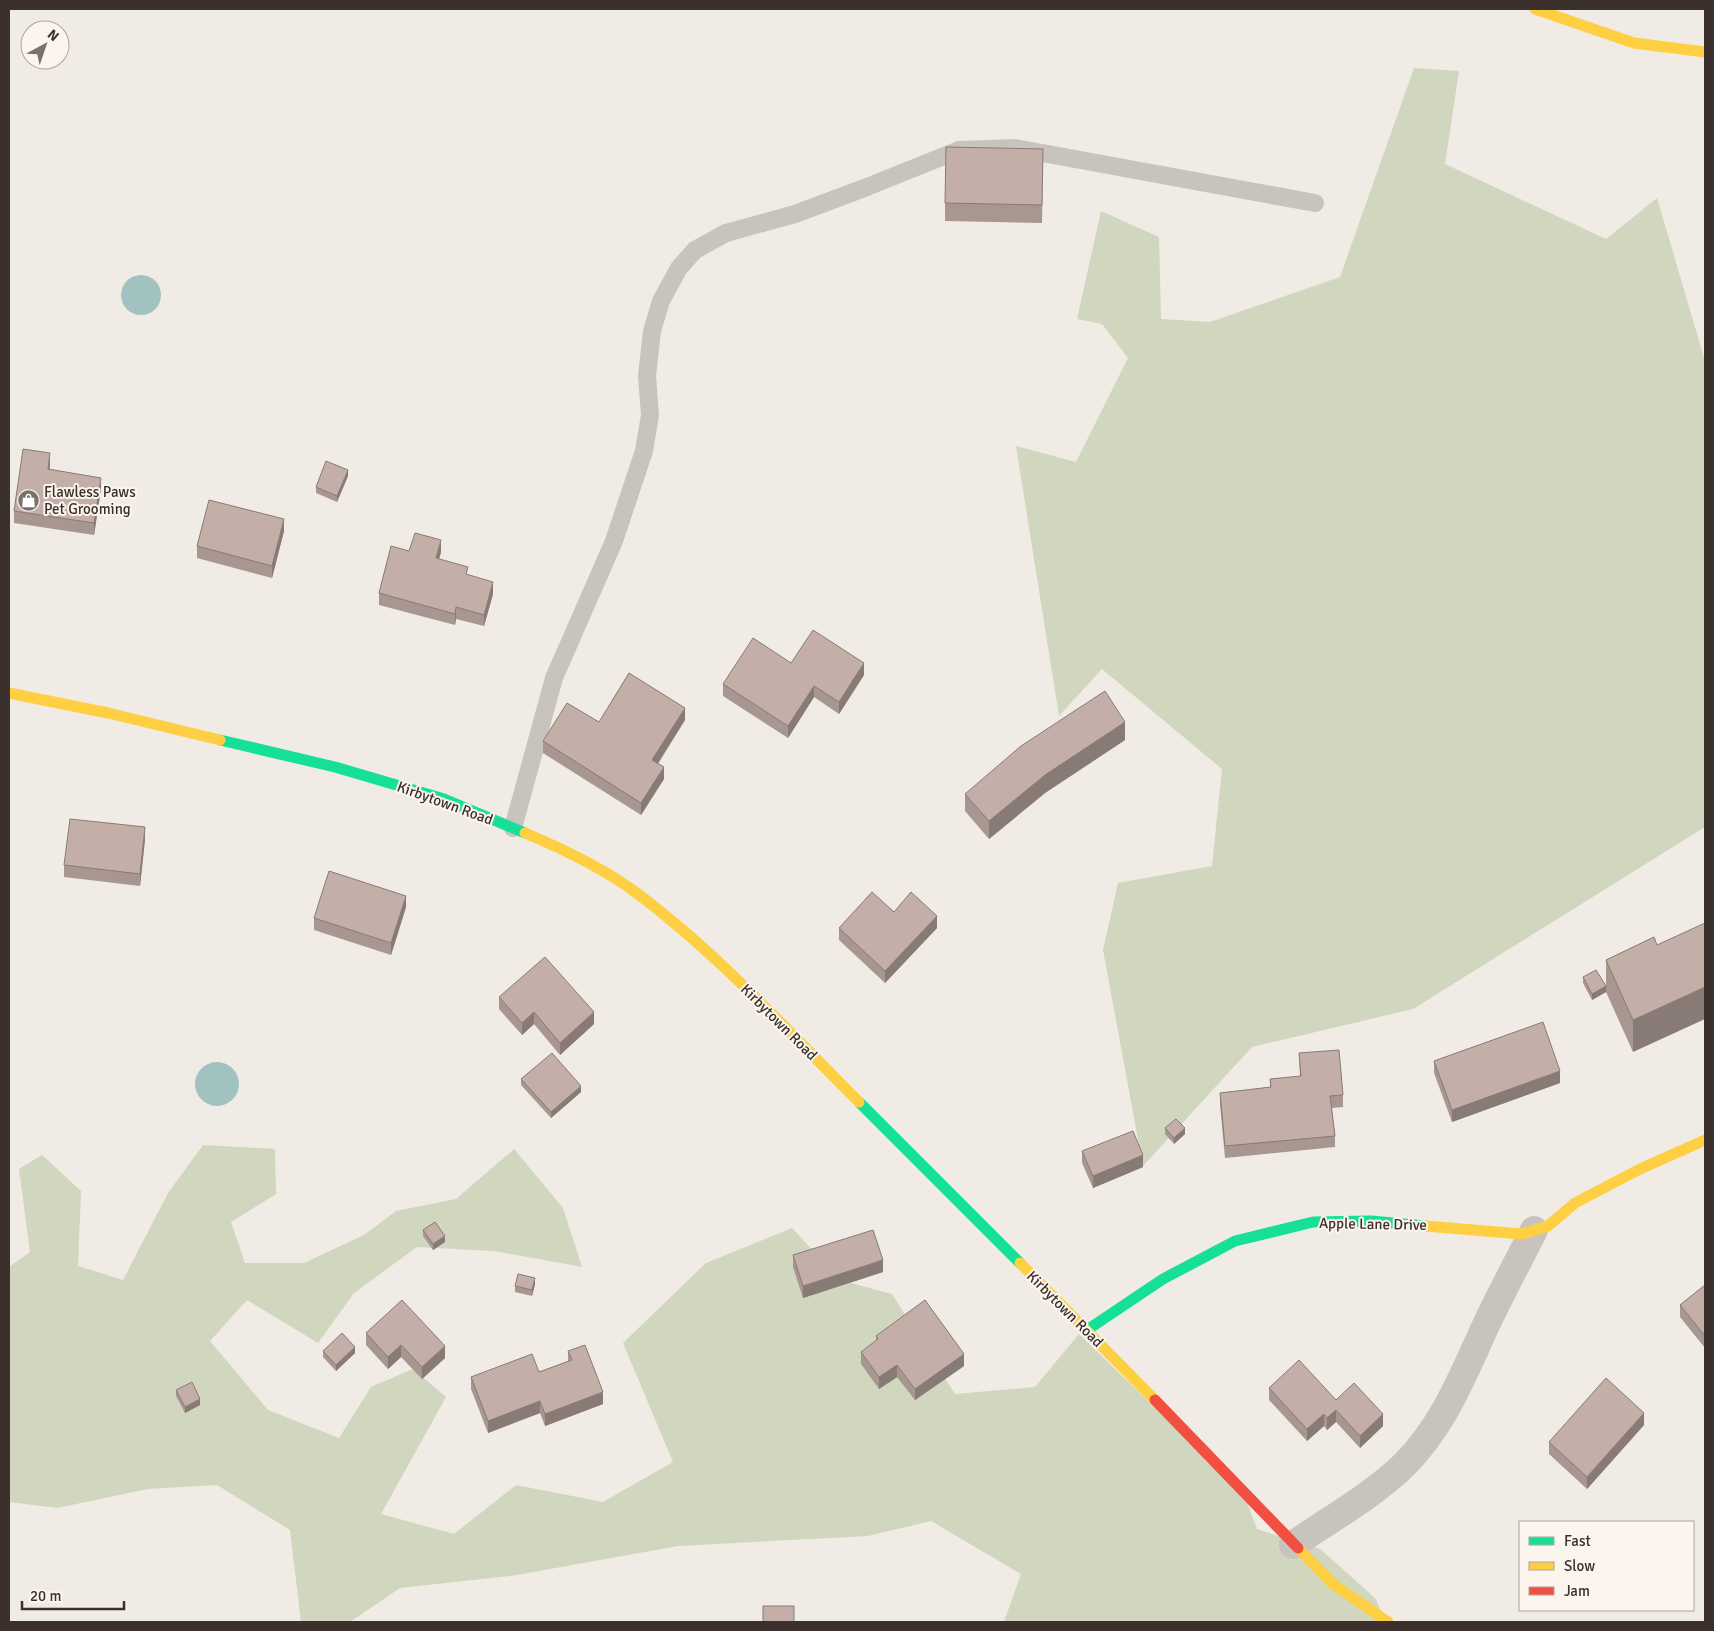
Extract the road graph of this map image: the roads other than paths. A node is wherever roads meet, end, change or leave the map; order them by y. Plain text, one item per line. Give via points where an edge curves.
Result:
1 (1535, 9) edge
2 (1705, 52) edge
3 (1315, 203) dead end
4 (9, 693) edge
5 (513, 828) junction
6 (1705, 1140) edge
7 (1534, 1230) junction
8 (1087, 1330) junction
9 (1293, 1545) junction
10 (1388, 1622) edge

1 - 2 street via 1634,43
3 - 5 lane via 1015,148 959,150 795,214 726,233 695,250 679,268 662,301 652,331 647,376 650,415 644,451 614,541 554,678
4 - 5 street, Kirbytown Road via 335,767 444,799
5 - 8 street, Kirbytown Road via 591,865 637,894 702,946
6 - 7 street, Apple Lane Drive via 1575,1203 1548,1226
7 - 8 street, Apple Lane Drive via 1522,1234 1371,1221 1313,1222 1270,1231 1235,1241 1163,1278
7 - 9 street via 1444,1415 1404,1465
8 - 9 street, Kirbytown Road
9 - 10 street, Kirbytown Road via 1333,1584

